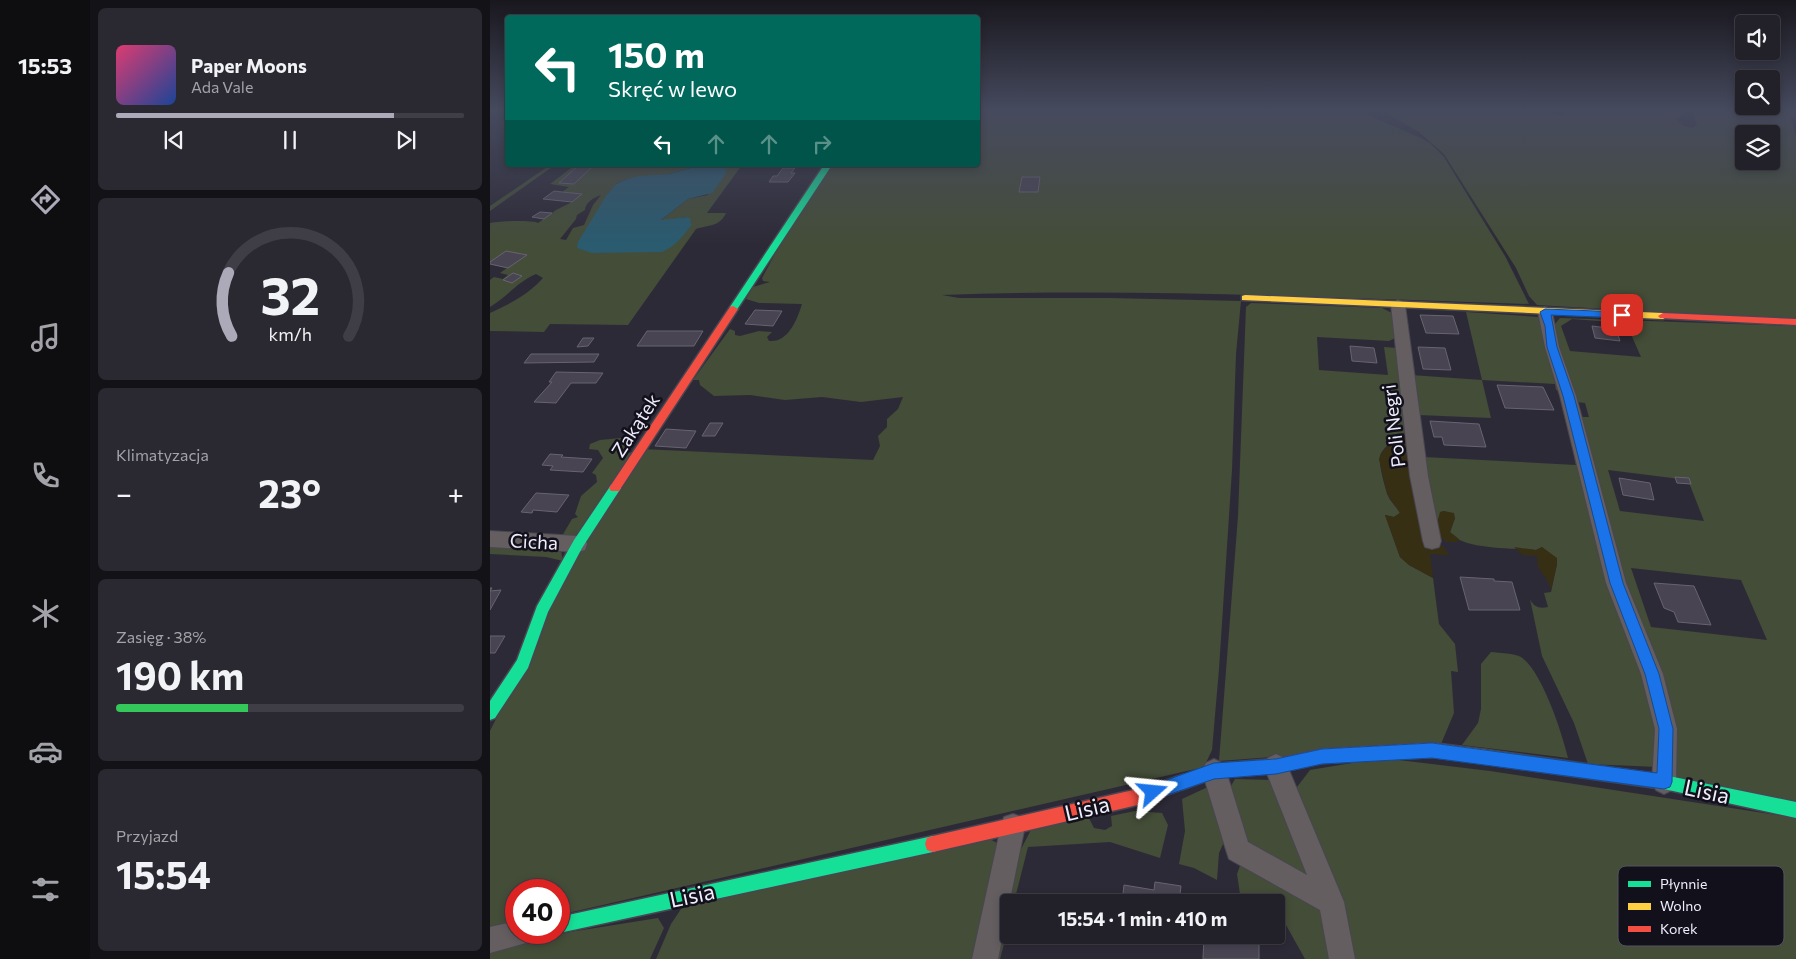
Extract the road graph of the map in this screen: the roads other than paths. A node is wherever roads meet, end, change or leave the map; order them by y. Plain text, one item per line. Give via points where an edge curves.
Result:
1 (827, 167) edge
2 (1245, 298) dead end
3 (1398, 305) junction
4 (1545, 312) junction
5 (1796, 322) edge
6 (490, 539) edge
7 (1432, 541) dead end
8 (578, 544) junction
9 (490, 713) edge
10 (1276, 766) junction
11 (1214, 771) junction
12 (1664, 782) junction
13 (1796, 810) edge
14 (1013, 826) junction
15 (1331, 902) junction
16 (570, 923) edge
17 (505, 936) edge
18 (490, 940) edge
19 (985, 959) edge
20 (1342, 959) edge

1 - 8 street, Zakątek
2 - 3 street
3 - 4 street
3 - 7 street, Poli Negri via 1419,476
4 - 5 street
4 - 12 street via 1616,583 1652,674 1666,729
6 - 8 street, Cicha
8 - 9 street, Zakątek via 542,610 523,663
10 - 11 street, Lisia
10 - 12 street, Lisia via 1322,756 1432,750
10 - 15 street
11 - 14 street, Lisia via 1142,796
11 - 15 street via 1238,850
12 - 13 street, Lisia
14 - 16 street, Lisia
14 - 19 street
15 - 20 street
17 - 18 street

